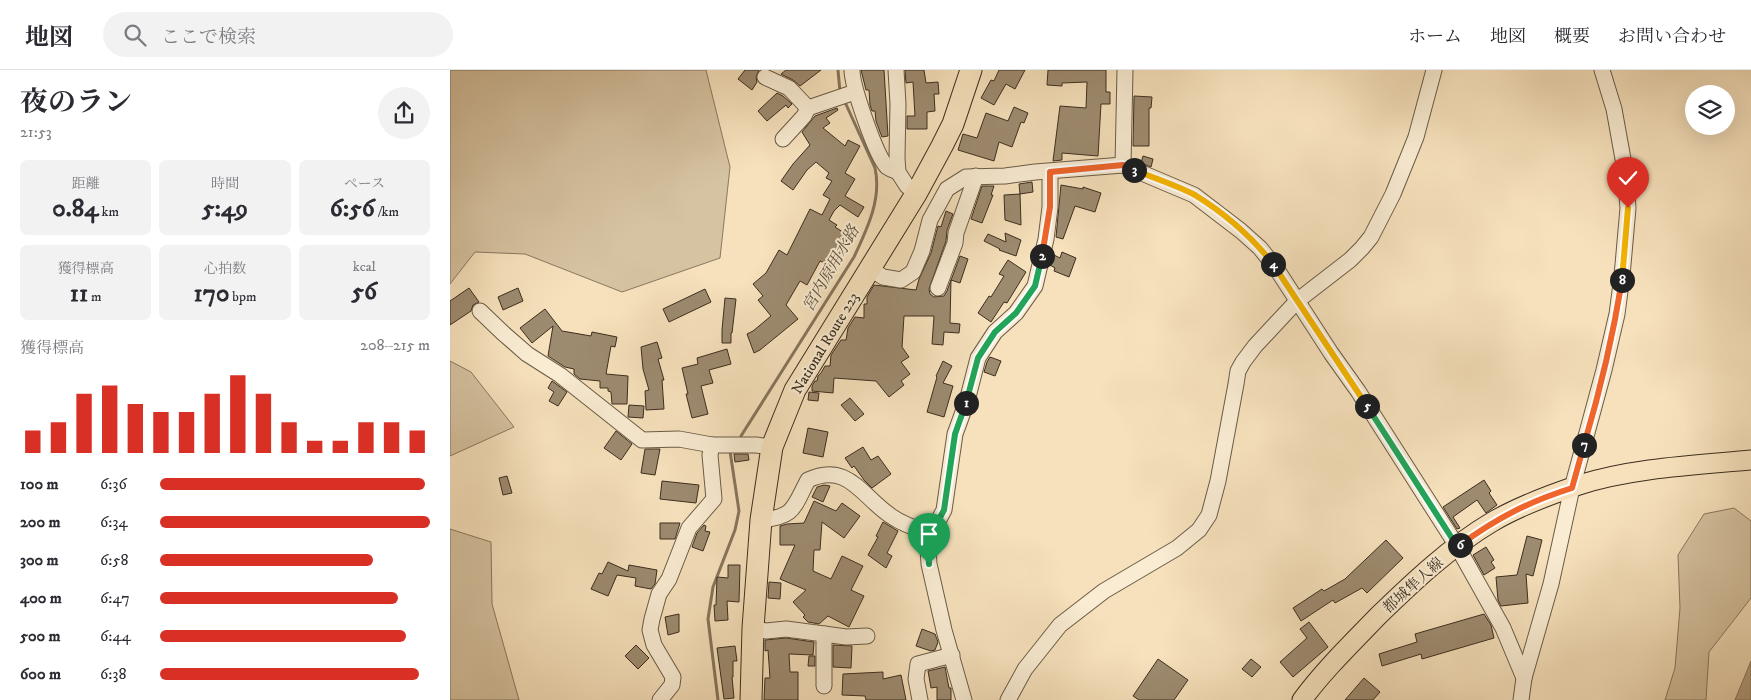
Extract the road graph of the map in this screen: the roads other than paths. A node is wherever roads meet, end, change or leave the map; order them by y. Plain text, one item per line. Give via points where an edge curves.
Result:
1 (852, 70) edge
2 (896, 70) edge
3 (971, 70) edge
4 (1125, 70) edge
5 (1434, 70) edge
6 (1602, 70) edge
7 (766, 77) dead end
8 (853, 92) junction
9 (808, 108) junction
10 (783, 138) dead end
11 (1123, 165) junction
12 (898, 172) junction
13 (1050, 172) junction
14 (976, 176) junction
15 (916, 194) junction
16 (871, 270) junction
17 (938, 288) dead end
18 (1298, 300) junction
19 (480, 311) dead end
20 (712, 445) junction
21 (772, 447) junction
22 (1751, 460) edge
23 (1575, 486) junction
24 (761, 520) junction
25 (927, 532) junction
26 (1457, 546) junction
27 (753, 628) junction
28 (824, 634) junction
29 (867, 636) dead end
30 (952, 655) junction
31 (1524, 678) junction
32 (824, 686) dead end
33 (660, 700) edge
34 (751, 700) edge
35 (920, 700) edge
36 (964, 700) edge
37 (1008, 700) edge
38 (1302, 700) edge
39 (1520, 700) edge

1 - 8 street
2 - 12 street
3 - 15 highway, National Route 223 via 953,124
4 - 11 street
5 - 18 street via 1411,150 1394,194 1371,237 1350,260
6 - 23 street via 1614,109 1625,170 1626,240 1615,324
7 - 9 street via 789,88
8 - 9 street
8 - 12 street via 887,166
9 - 10 street
11 - 13 street
11 - 18 street via 1194,195 1228,220 1260,248
12 - 15 street
13 - 14 street
13 - 25 street via 1046,238 1035,286 1016,313 995,332 978,358 955,434 944,510
14 - 16 street via 966,177 947,189 930,220 913,272 901,280 883,277
14 - 17 street
15 - 16 highway, National Route 223
16 - 21 highway, National Route 223 via 795,390
18 - 26 street
18 - 37 street via 1254,346 1238,371 1218,481 1209,515 1199,530 1177,548 1104,591 1060,625 1025,669
19 - 20 street via 527,354 560,375 642,440 679,439
20 - 21 street
20 - 33 street via 714,499 689,528 669,579 659,594 652,619 650,630 654,645 673,677 672,685
21 - 24 highway, National Route 223
22 - 23 main road, 都城隼人線 via 1648,471
23 - 26 main road, 都城隼人線 via 1516,509
23 - 31 street
24 - 25 street via 787,515 808,480 837,474 890,516
24 - 27 highway, National Route 223
25 - 30 street via 929,564
26 - 31 street via 1503,628
26 - 38 main road, 都城隼人線 via 1407,588
27 - 28 street
27 - 34 highway, National Route 223
28 - 29 street
28 - 32 street
30 - 35 street via 918,664 916,679
30 - 36 street
31 - 39 street

